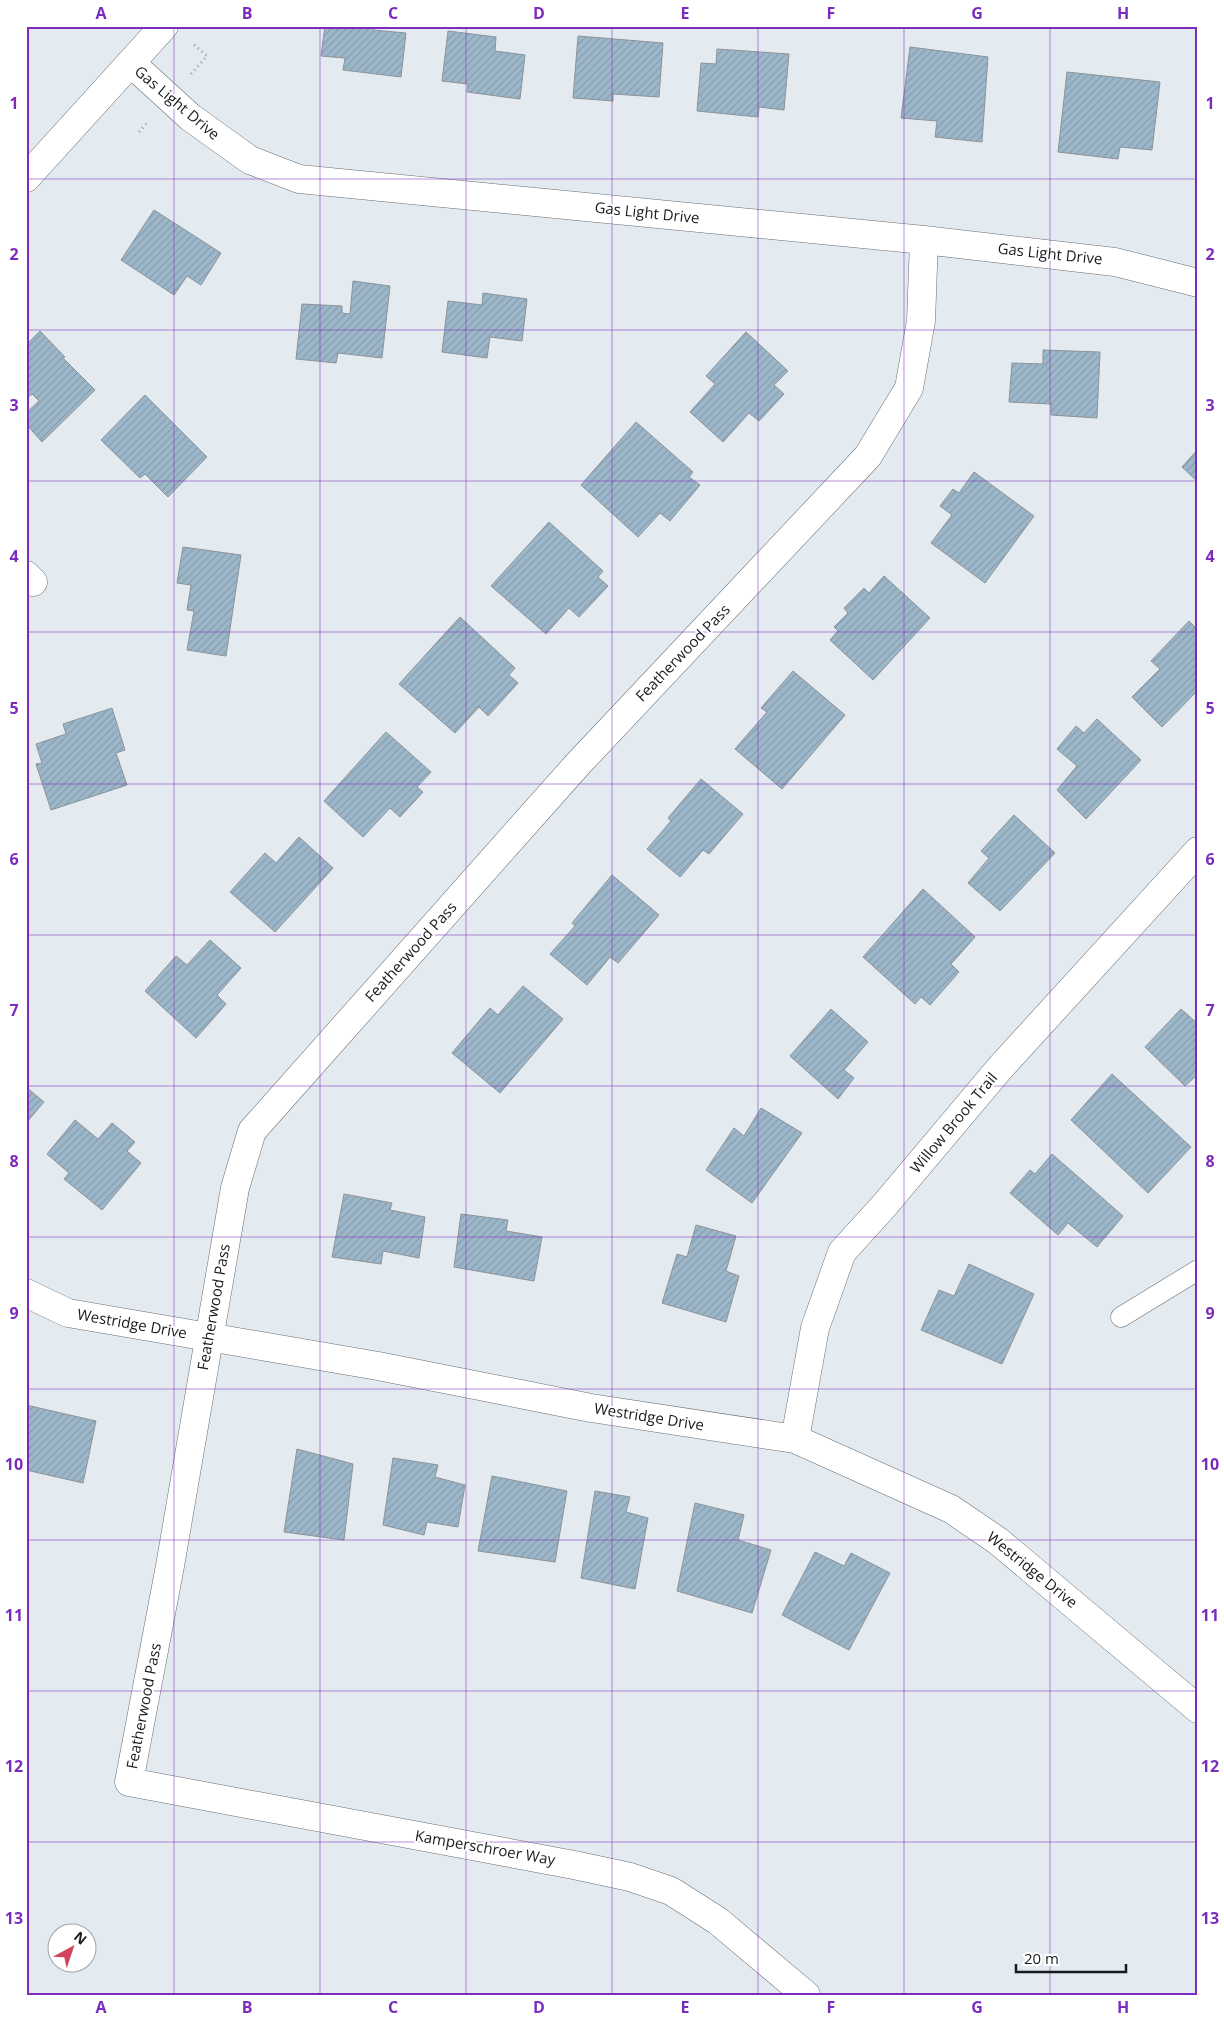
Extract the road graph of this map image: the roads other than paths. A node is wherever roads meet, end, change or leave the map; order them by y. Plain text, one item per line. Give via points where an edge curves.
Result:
1 (175, 32) edge
2 (131, 63) junction
3 (26, 178) edge
4 (924, 240) junction
5 (1198, 283) edge
6 (1198, 851) edge
7 (1198, 1270) edge
8 (26, 1293) edge
9 (1121, 1317) dead end
10 (209, 1337) junction
11 (795, 1439) junction
12 (1196, 1705) edge
13 (129, 1782) joint
14 (806, 1995) edge

1 - 2 street
2 - 3 street
2 - 4 street, Gas Light Drive via 190,117 250,160 299,179
4 - 5 street, Gas Light Drive via 1115,262
4 - 10 street, Featherwood Pass via 921,322 909,388 868,456 577,765 252,1131 235,1188
6 - 11 street, Willow Brook Trail via 1000,1068 842,1252 815,1328
7 - 9 lane
8 - 10 street, Westridge Drive via 68,1313
10 - 11 street, Westridge Drive via 590,1408
10 - 13 street, Featherwood Pass
11 - 12 street, Westridge Drive via 951,1509 998,1541
13 - 14 street, Kamperschroer Way via 630,1877 671,1892 718,1921

